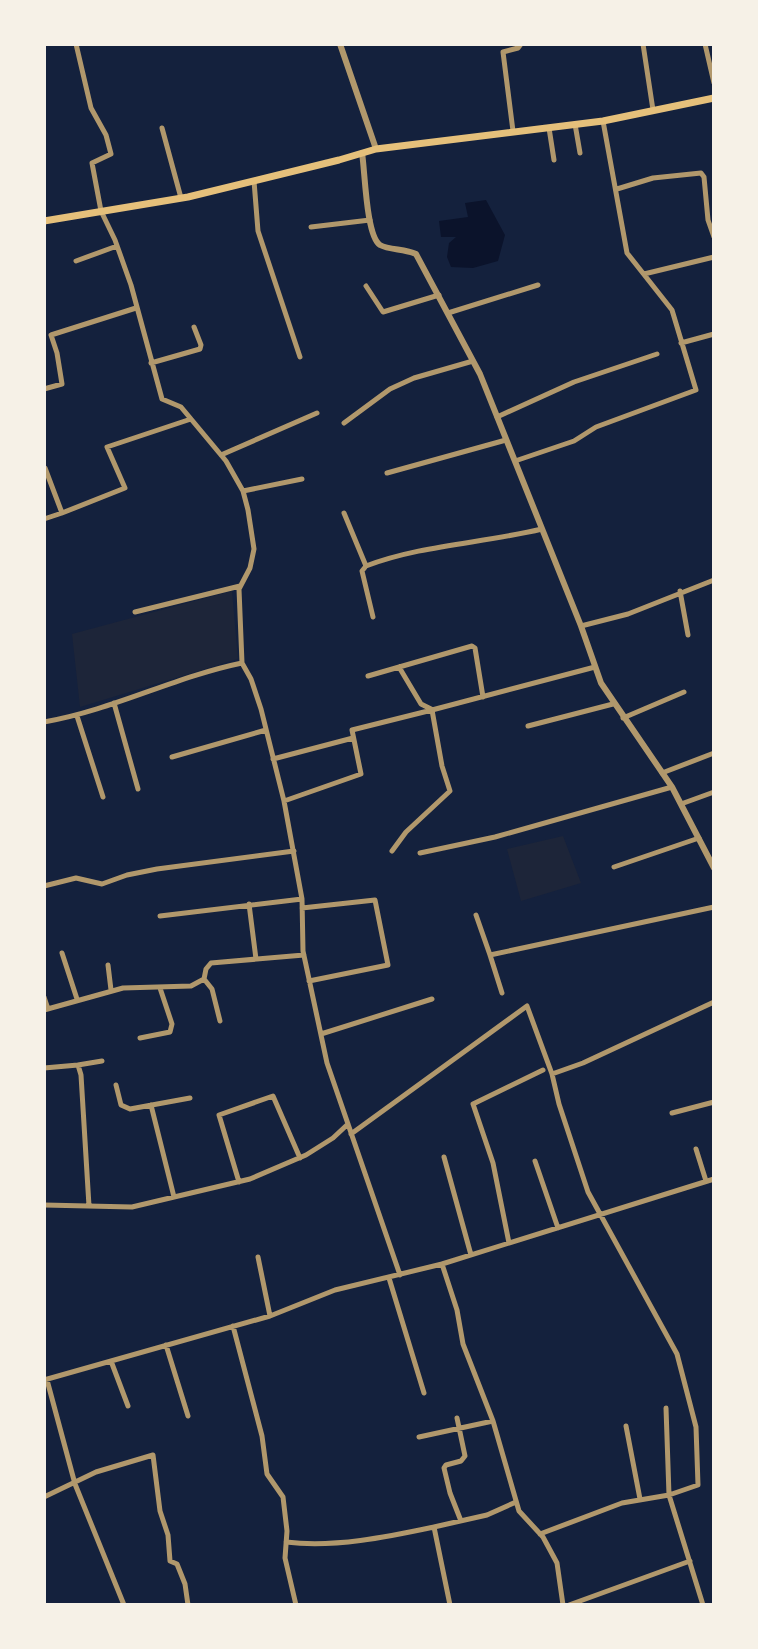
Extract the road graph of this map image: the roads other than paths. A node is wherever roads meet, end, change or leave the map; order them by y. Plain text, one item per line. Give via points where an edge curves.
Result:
1 (76, 44) edge
2 (340, 44) edge
3 (521, 44) edge
4 (643, 44) edge
5 (705, 44) edge
6 (714, 83) edge
7 (714, 98) edge
8 (653, 110) junction
9 (603, 121) junction
10 (575, 124) junction
11 (549, 127) junction
12 (162, 128) dead end
13 (513, 131) junction
14 (376, 149) junction
15 (362, 153) junction
16 (580, 153) dead end
17 (554, 160) dead end
18 (254, 181) junction
19 (617, 189) junction
20 (181, 198) junction
21 (101, 211) junction
22 (370, 220) junction
23 (44, 221) edge
24 (311, 227) dead end
25 (714, 237) edge
26 (117, 246) junction
27 (714, 257) edge
28 (76, 261) dead end
29 (644, 274) junction
30 (538, 285) dead end
31 (366, 286) dead end
32 (439, 295) junction
33 (136, 308) junction
34 (448, 313) junction
35 (194, 327) dead end
36 (714, 334) edge
37 (47, 336) edge
38 (681, 343) junction
39 (657, 354) dead end
40 (300, 357) dead end
41 (473, 361) junction
42 (151, 363) junction
43 (44, 389) edge
44 (317, 413) dead end
45 (497, 417) junction
46 (191, 419) junction
47 (344, 423) dead end
48 (506, 440) junction
49 (221, 455) junction
50 (515, 461) junction
51 (45, 468) edge
52 (387, 473) dead end
53 (302, 479) dead end
54 (243, 491) junction
55 (62, 513) junction
56 (344, 513) dead end
57 (44, 519) edge
58 (542, 529) junction
59 (366, 566) junction
60 (714, 580) edge
61 (241, 585) junction
62 (680, 591) junction
63 (135, 612) dead end
64 (373, 617) dead end
65 (581, 626) junction
66 (688, 635) dead end
67 (242, 663) junction
68 (399, 667) junction
69 (595, 667) junction
70 (368, 676) dead end
71 (684, 692) dead end
72 (483, 697) junction
73 (114, 703) junction
74 (613, 704) junction
75 (432, 710) junction
76 (77, 716) junction
77 (622, 718) junction
78 (44, 722) edge
79 (528, 726) dead end
80 (266, 730) junction
81 (353, 738) junction
82 (714, 753) edge
83 (172, 757) dead end
84 (273, 759) junction
85 (662, 773) junction
86 (672, 787) junction
87 (138, 789) dead end
88 (714, 792) edge
89 (103, 797) dead end
90 (284, 801) junction
91 (681, 804) junction
92 (699, 838) junction
93 (294, 851) junction
94 (392, 851) dead end
95 (420, 853) dead end
96 (614, 867) dead end
97 (714, 868) edge
98 (44, 886) edge
99 (302, 899) junction
100 (249, 904) junction
101 (714, 907) edge
102 (302, 908) junction
103 (476, 915) dead end
104 (160, 916) dead end
105 (62, 953) dead end
106 (304, 955) junction
107 (490, 955) junction
108 (256, 959) junction
109 (108, 965) dead end
110 (204, 979) junction
111 (309, 981) junction
112 (160, 988) junction
113 (111, 990) junction
114 (502, 993) dead end
115 (44, 997) edge
116 (77, 999) junction
117 (432, 999) dead end
118 (714, 1002) edge
119 (46, 1009) edge
120 (220, 1021) dead end
121 (321, 1034) junction
122 (140, 1038) dead end
123 (102, 1061) dead end
124 (78, 1065) junction
125 (44, 1068) edge
126 (543, 1070) dead end
127 (552, 1074) junction
128 (116, 1085) dead end
129 (190, 1098) dead end
130 (714, 1102) edge
131 (151, 1105) junction
132 (672, 1113) dead end
133 (349, 1124) junction
134 (350, 1134) junction
135 (696, 1149) dead end
136 (444, 1157) dead end
137 (300, 1158) junction
138 (535, 1161) dead end
139 (714, 1179) edge
140 (706, 1181) junction
141 (239, 1182) junction
142 (174, 1197) junction
143 (44, 1205) edge
144 (89, 1206) junction
145 (601, 1215) junction
146 (558, 1228) junction
147 (509, 1243) junction
148 (471, 1255) junction
149 (258, 1257) dead end
150 (442, 1264) junction
151 (400, 1275) junction
152 (389, 1278) junction
153 (270, 1316) junction
154 (233, 1326) junction
155 (166, 1345) junction
156 (111, 1361) junction
157 (45, 1380) edge
158 (424, 1393) dead end
159 (128, 1406) dead end
160 (666, 1408) dead end
161 (188, 1416) dead end
162 (457, 1418) dead end
163 (493, 1421) junction
164 (626, 1426) dead end
165 (459, 1429) junction
166 (419, 1437) dead end
167 (75, 1484) junction
168 (669, 1495) junction
169 (44, 1497) edge
170 (640, 1499) junction
171 (516, 1502) junction
172 (461, 1521) junction
173 (434, 1527) junction
174 (540, 1534) junction
175 (286, 1542) junction
176 (690, 1561) junction
177 (124, 1605) edge
178 (188, 1605) edge
179 (296, 1605) edge
180 (450, 1605) edge
181 (563, 1605) edge
182 (569, 1605) edge
183 (703, 1605) edge

1 - 21 street via 91,108 111,154 92,163
2 - 14 street
3 - 13 street via 503,52
4 - 8 street
5 - 6 street
7 - 8 main road
8 - 9 main road
9 - 10 main road
9 - 19 street
10 - 11 main road
10 - 16 street
11 - 13 main road
11 - 17 street
12 - 20 street
13 - 14 main road
14 - 15 main road
15 - 18 main road
15 - 22 street
18 - 20 main road
18 - 40 street via 258,231
19 - 25 street via 653,178 701,173
19 - 29 street via 627,253
20 - 21 main road
21 - 23 main road
21 - 26 street
22 - 24 street
22 - 32 street via 381,246 416,254
26 - 28 street
26 - 33 street
27 - 29 street
29 - 38 street via 672,310
30 - 34 street
31 - 32 street via 383,312
32 - 34 street
33 - 37 street
33 - 42 street
34 - 41 street
35 - 42 street via 200,349
36 - 38 street
37 - 43 street via 57,353 62,384
38 - 50 street via 696,390
39 - 45 street via 574,382
41 - 45 street
41 - 47 street via 390,389
42 - 46 street via 162,399 181,407
44 - 49 street
45 - 48 street
46 - 49 street
46 - 55 street via 107,447 125,488
48 - 50 street
48 - 52 street
49 - 54 street
50 - 58 street
51 - 55 street
53 - 54 street
54 - 61 street via 254,549
55 - 57 street
56 - 59 street
58 - 59 street
58 - 65 street
59 - 64 street via 362,571
60 - 62 street
61 - 63 street
61 - 67 street
62 - 65 street via 628,614
62 - 66 street
65 - 69 street
67 - 73 street
67 - 80 street
68 - 70 street
68 - 72 street via 472,646
68 - 75 street via 421,704
69 - 72 street
69 - 74 street
71 - 77 street
72 - 75 street
73 - 76 street
73 - 87 street
74 - 77 street
74 - 79 street
75 - 81 street via 352,730
75 - 94 street via 450,791
76 - 78 street
76 - 89 street
77 - 85 street
80 - 83 street
80 - 84 street
81 - 84 street
81 - 90 street via 361,774
82 - 85 street
84 - 90 street
85 - 86 street
86 - 91 street
86 - 95 street
88 - 91 street
90 - 93 street
91 - 92 street
92 - 96 street
92 - 97 street
93 - 98 street via 157,869 102,884 76,878
93 - 99 street
99 - 100 street
99 - 102 street
100 - 104 street
100 - 108 street
101 - 107 street
102 - 106 street
102 - 111 street via 375,900 388,965
103 - 107 street
105 - 116 street
106 - 108 street
106 - 111 street
107 - 114 street
108 - 110 street via 211,963
109 - 113 street
110 - 112 street via 191,986
110 - 120 street
111 - 121 street
112 - 113 street
112 - 122 street via 170,1032
113 - 116 street
115 - 119 street
116 - 119 street
117 - 121 street
118 - 127 street
121 - 133 street
123 - 124 street
124 - 125 street
124 - 144 street
126 - 147 street via 473,1104 493,1163
127 - 134 street via 527,1006
127 - 145 street via 582,1174
128 - 131 street via 121,1105
129 - 131 street
130 - 132 street
131 - 142 street
133 - 134 street
133 - 137 street
134 - 151 street
135 - 140 street
136 - 148 street
137 - 141 street
137 - 141 street via 273,1096 219,1115
138 - 146 street
139 - 140 street
140 - 145 street
141 - 142 street
142 - 144 street via 132,1207
143 - 144 street
145 - 146 street
145 - 168 street via 677,1354 693,1413 698,1485
146 - 147 street
147 - 148 street
148 - 150 street
149 - 153 street
150 - 151 street
150 - 163 street via 463,1344
151 - 152 street
152 - 153 street via 335,1290
152 - 158 street
153 - 154 street
154 - 155 street
154 - 175 street via 267,1474 283,1497
155 - 156 street
155 - 161 street
156 - 157 street
156 - 159 street
157 - 167 street
160 - 168 street
162 - 165 street
163 - 165 street
163 - 171 street
164 - 170 street
165 - 166 street
165 - 172 street via 465,1456 444,1468
167 - 169 street
167 - 177 street
167 - 178 street via 153,1455 170,1561 177,1564
168 - 170 street
168 - 176 street
170 - 174 street
171 - 172 street
171 - 174 street
172 - 173 street
173 - 175 street via 354,1540
173 - 180 street
174 - 181 street via 557,1563
175 - 179 street
176 - 182 street
176 - 183 street

